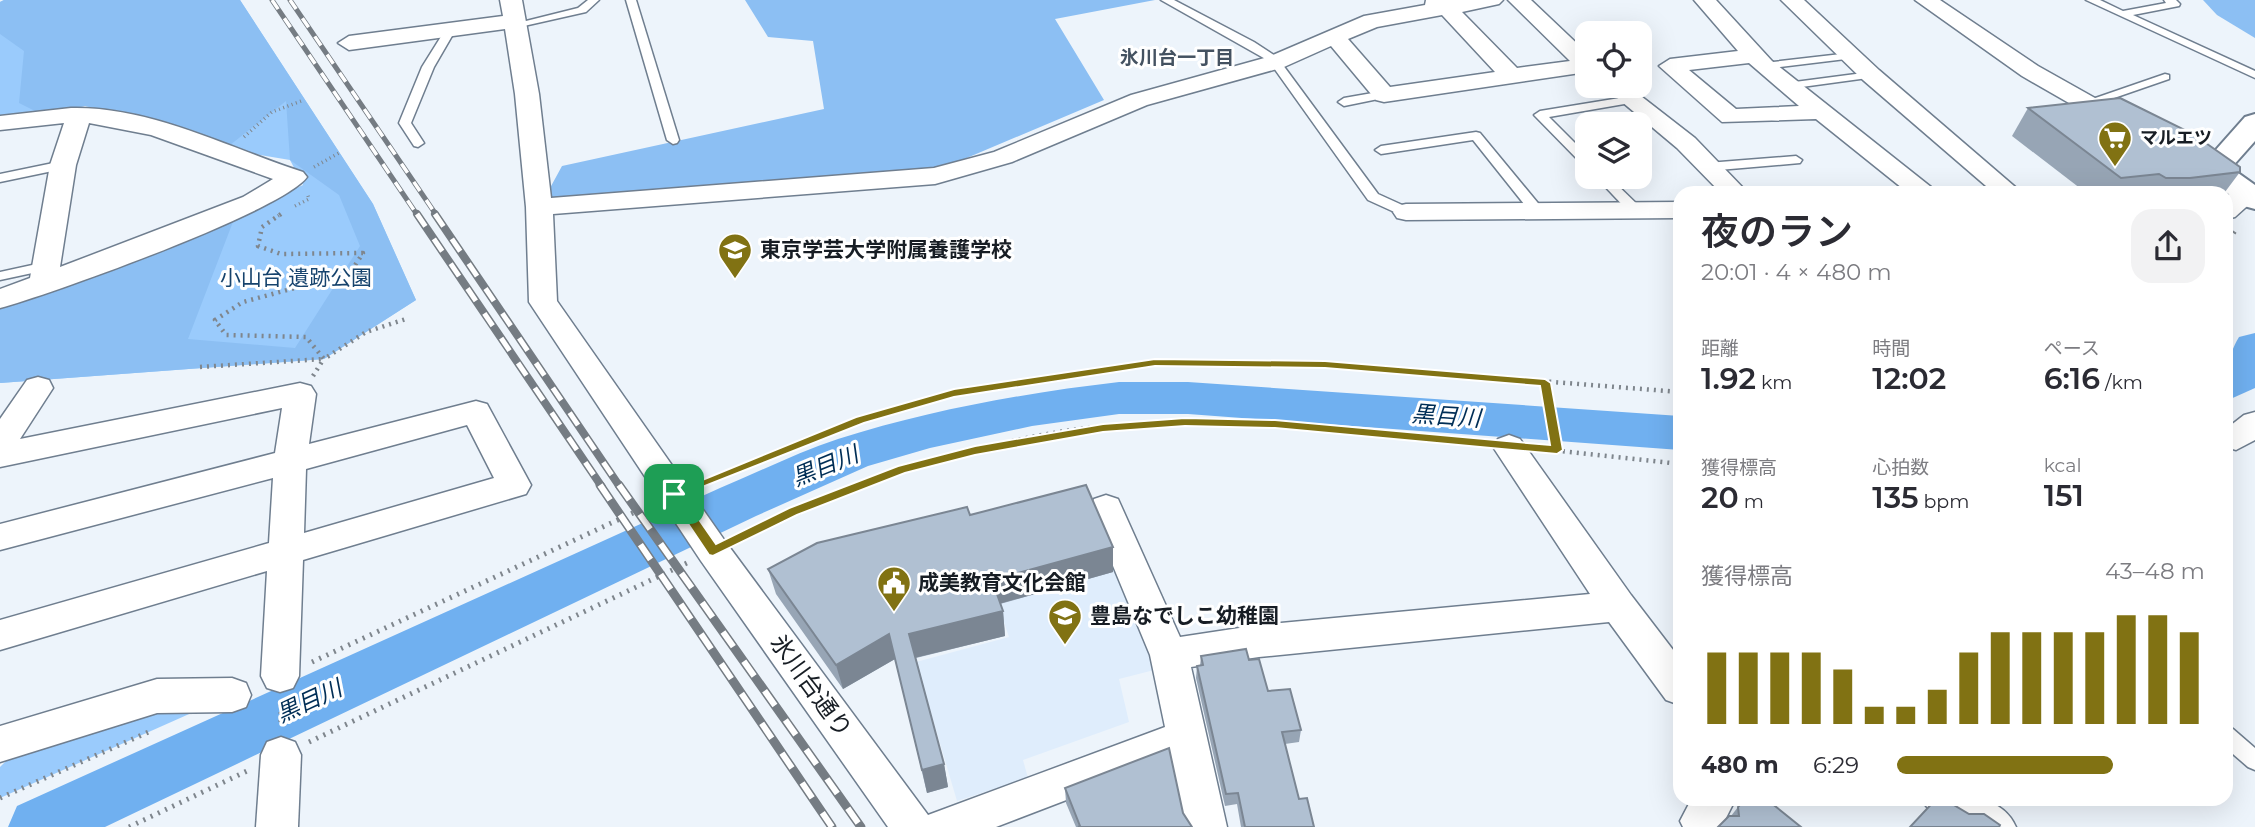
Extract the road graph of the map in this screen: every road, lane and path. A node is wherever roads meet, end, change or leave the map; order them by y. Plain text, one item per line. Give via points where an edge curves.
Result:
1 (594, 0) edge
2 (631, 0) edge
3 (1166, 0) edge
4 (1426, 0) edge
5 (1492, 0) edge
6 (1519, 0) edge
7 (1705, 0) edge
8 (1792, 0) edge
9 (2091, 0) edge
10 (2169, 0) edge
11 (1932, 1) edge
12 (1449, 10) junction
13 (2122, 14) junction
14 (513, 15) edge
15 (451, 29) junction
16 (1334, 36) junction
17 (349, 43) dead end
18 (1575, 54) edge
19 (1850, 56) junction
20 (1758, 61) junction
21 (1276, 62) junction
22 (1575, 67) edge
23 (1871, 75) junction
24 (2255, 75) edge
25 (1512, 76) junction
26 (2165, 78) dead end
27 (1787, 86) junction
28 (1384, 95) junction
29 (1604, 98) edge
30 (1629, 98) edge
31 (304, 100) dead end
32 (1344, 102) dead end
33 (2084, 104) junction
34 (1818, 112) junction
35 (79, 115) junction
36 (0, 123) edge
37 (2255, 123) edge
38 (2142, 134) edge
39 (673, 140) dead end
40 (418, 144) dead end
41 (1381, 150) dead end
42 (1575, 150) edge
43 (230, 157) junction
44 (1796, 160) dead end
45 (62, 165) junction
46 (1707, 167) junction
47 (0, 178) edge
48 (286, 184) junction
49 (1728, 186) edge
50 (1914, 186) edge
51 (2001, 186) edge
52 (2226, 186) edge
53 (1614, 189) edge
54 (539, 207) junction
55 (1635, 210) junction
56 (1673, 210) edge
57 (1537, 211) junction
58 (1406, 212) joint
59 (44, 275) junction
60 (0, 276) edge
61 (0, 299) edge
62 (409, 318) dead end
63 (324, 359) junction
64 (200, 367) dead end
65 (1545, 383) junction
66 (38, 388) dead end
67 (1673, 392) edge
68 (0, 444) edge
69 (1509, 447) junction
70 (1557, 448) junction
71 (0, 455) edge
72 (290, 461) junction
73 (1673, 463) edge
74 (677, 496) junction
75 (1106, 508) dead end
76 (0, 537) edge
77 (712, 548) junction
78 (285, 553) junction
79 (1618, 606) junction
80 (0, 635) edge
81 (1169, 654) junction
82 (280, 676) junction
83 (1673, 679) edge
84 (232, 695) dead end
85 (159, 728) dead end
86 (1187, 736) junction
87 (2233, 741) edge
88 (0, 744) edge
89 (281, 755) junction
90 (2255, 761) edge
91 (0, 798) edge
92 (1956, 806) edge
93 (129, 827) edge
94 (276, 827) edge
95 (913, 827) edge
96 (944, 827) edge
97 (1206, 827) edge
98 (1995, 827) edge

1 - 14 lane via 582,10
2 - 39 lane
3 - 21 lane via 1249,42
4 - 12 street
5 - 12 street
6 - 18 street
7 - 20 street
8 - 19 street
9 - 13 lane
10 - 13 lane via 2175,4
11 - 33 street
12 - 16 street via 1372,22
12 - 25 street
13 - 24 lane
14 - 15 street
14 - 54 street, 氷川台通り
15 - 17 street
15 - 40 lane via 428,67 405,123
16 - 21 street
16 - 28 street
19 - 20 lane
19 - 23 street
20 - 27 street
20 - 34 street via 1670,66 1730,117
21 - 54 street via 1139,100 1003,157 935,177
21 - 58 lane via 1373,197
22 - 25 street
23 - 27 lane
23 - 51 street
25 - 28 street
26 - 33 lane
27 - 34 street
28 - 32 lane
29 - 42 lane via 1540,115
30 - 46 street via 1686,143
31 - 43 path via 272,112 249,130
33 - 38 street
34 - 50 street
35 - 36 street
35 - 43 street via 155,130
35 - 45 street
37 - 52 street via 2201,164
41 - 57 lane via 1476,136
43 - 48 street via 294,177
44 - 46 lane
45 - 47 lane
45 - 59 street
46 - 49 street
48 - 59 street via 174,234
48 - 63 path via 307,193 309,199 262,227 258,246 281,254 363,253 359,262 350,273 243,302 215,320 226,335 306,337
53 - 55 lane
54 - 74 street, 氷川台通り via 543,302
55 - 56 street
55 - 57 street
57 - 58 street
59 - 60 lane
59 - 61 street
62 - 63 path via 366,332
63 - 64 path
65 - 67 path
65 - 70 path
65 - 74 path via 1325,364 1155,362 954,393 860,420
66 - 68 street
69 - 70 path
69 - 77 path via 1275,424 1185,422 1103,428 975,451 903,470 793,511
69 - 79 street
70 - 73 path
71 - 72 street via 300,394
72 - 76 street
72 - 78 street
72 - 78 street via 475,412 514,485
74 - 77 street, 氷川台通り
74 - 82 path
75 - 81 street
77 - 89 path
77 - 95 street, 氷川台通り
78 - 80 street
78 - 82 street
79 - 81 street
79 - 83 street
81 - 86 street
82 - 89 path
84 - 88 street via 157,696
85 - 91 path
86 - 96 street
86 - 97 street
87 - 90 lane
89 - 93 path
89 - 94 street
92 - 98 street

